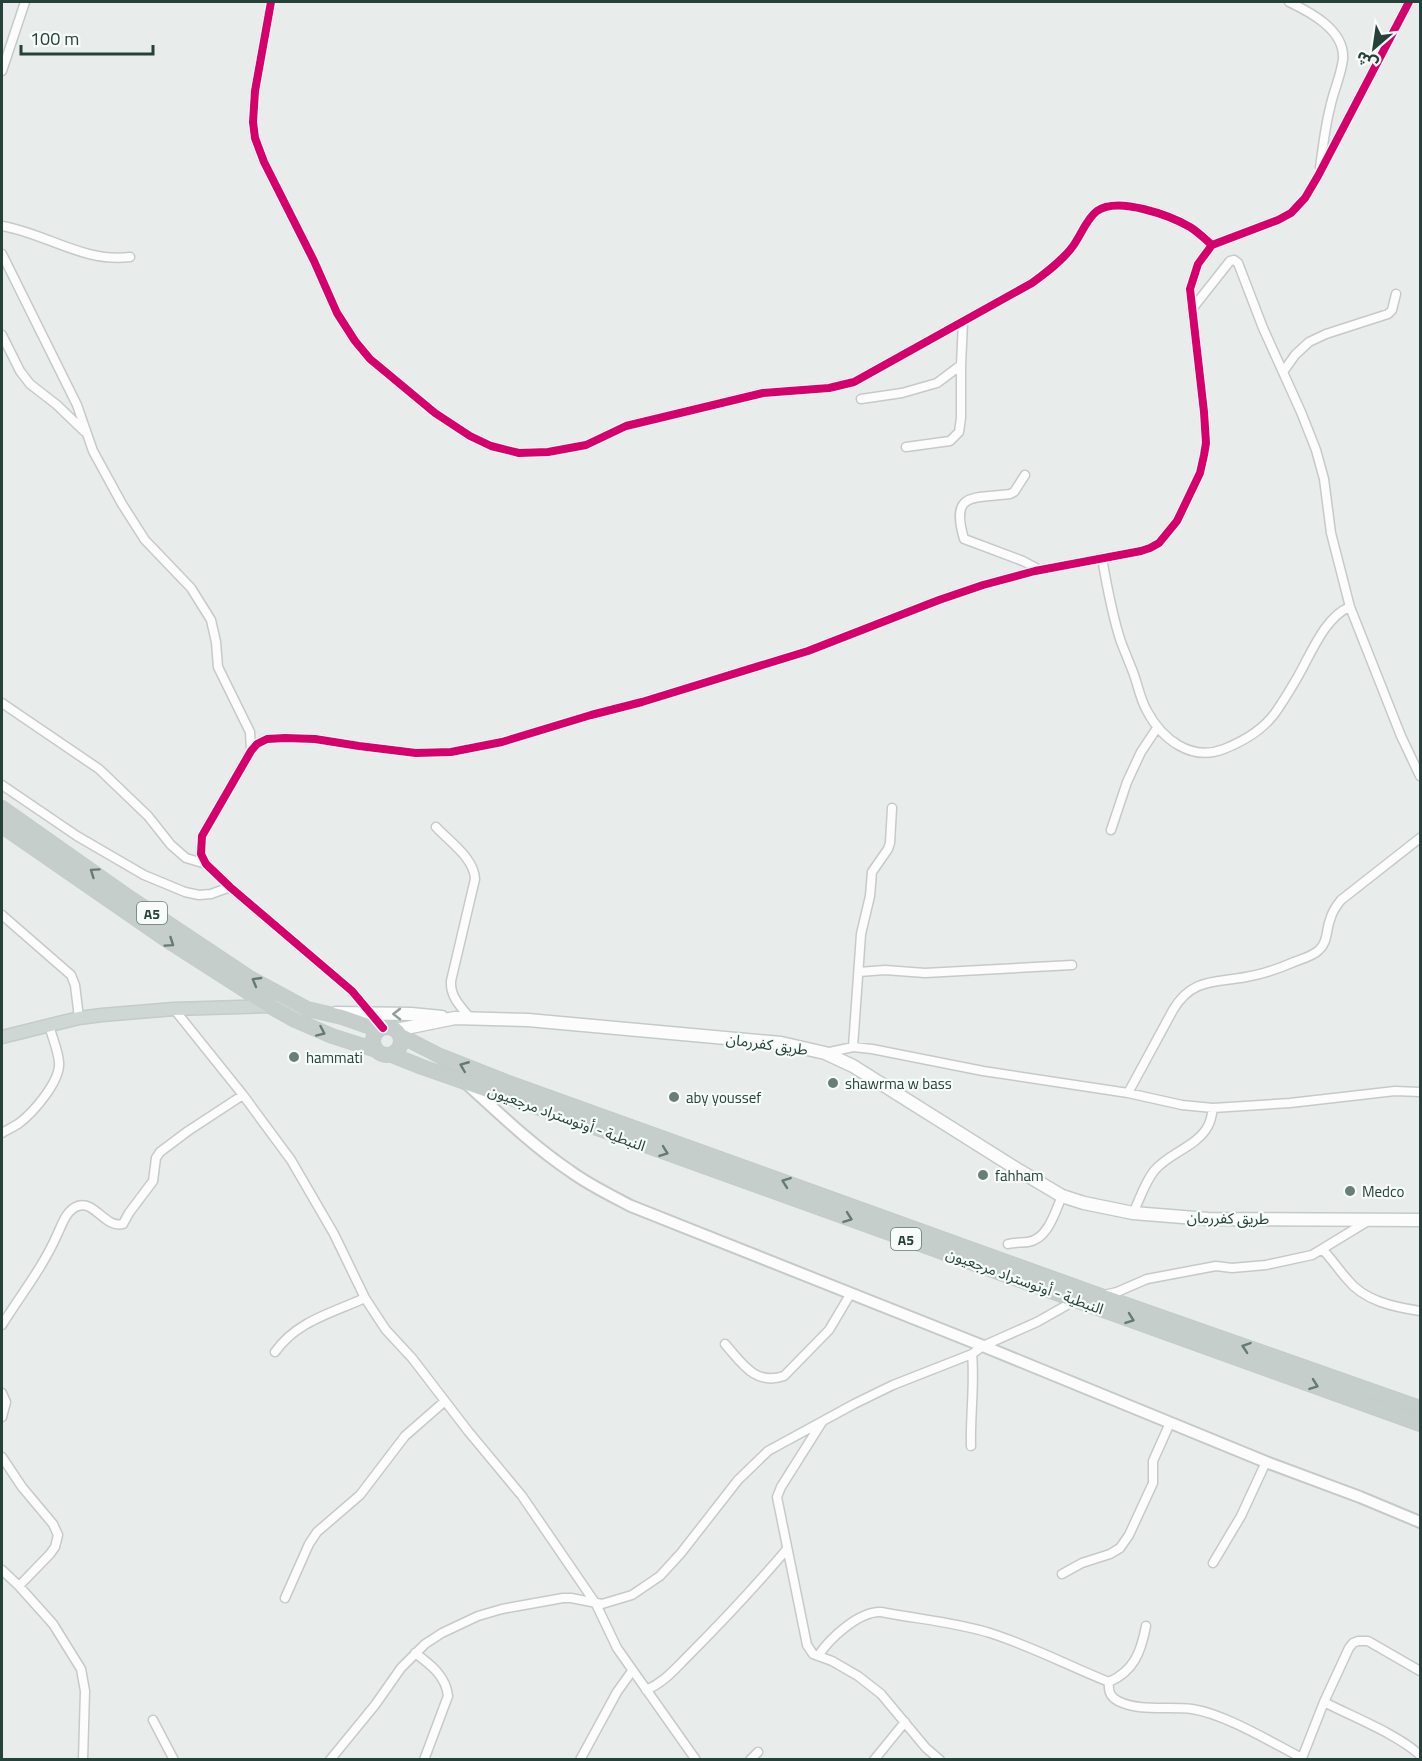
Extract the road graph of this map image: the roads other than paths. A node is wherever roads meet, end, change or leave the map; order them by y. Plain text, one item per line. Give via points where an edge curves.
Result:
1 (25, 2) edge
2 (271, 2) edge
3 (1289, 2) edge
4 (1409, 2) edge
5 (2, 71) edge
6 (1318, 176) junction
7 (2, 225) edge
8 (1212, 245) junction
9 (2, 254) edge
10 (130, 257) dead end
11 (1396, 294) dead end
12 (1192, 309) junction
13 (963, 322) junction
14 (2, 335) edge
15 (961, 365) junction
16 (1283, 372) junction
17 (861, 399) dead end
18 (87, 434) junction
19 (906, 447) dead end
20 (1025, 475) dead end
21 (1102, 558) junction
22 (1040, 570) junction
23 (1350, 607) junction
24 (2, 703) edge
25 (1157, 728) junction
26 (250, 751) junction
27 (1420, 776) edge
28 (2, 785) edge
29 (2, 808) edge
30 (892, 808) dead end
31 (2, 826) edge
32 (436, 827) dead end
33 (1111, 830) dead end
34 (77, 836) junction
35 (1420, 838) edge
36 (66, 852) junction
37 (206, 864) junction
38 (230, 887) junction
39 (2, 915) edge
40 (1072, 965) dead end
41 (859, 972) junction
42 (270, 1006) junction
43 (174, 1009) junction
44 (307, 1010) junction
45 (322, 1012) junction
46 (373, 1014) junction
47 (79, 1018) junction
48 (455, 1018) junction
49 (471, 1018) junction
50 (49, 1025) junction
51 (390, 1031) junction
52 (2, 1037) edge
53 (853, 1047) junction
54 (376, 1050) junction
55 (825, 1053) junction
56 (392, 1055) junction
57 (463, 1080) junction
58 (1420, 1092) edge
59 (1128, 1093) junction
60 (243, 1095) junction
61 (1213, 1108) junction
62 (2, 1133) edge
63 (1062, 1196) junction
64 (1132, 1213) junction
65 (1371, 1219) junction
66 (1420, 1220) edge
67 (1008, 1244) dead end
68 (1322, 1249) junction
69 (851, 1293) junction
70 (1101, 1296) junction
71 (365, 1298) junction
72 (1077, 1299) junction
73 (1420, 1311) edge
74 (2, 1325) edge
75 (725, 1344) dead end
76 (983, 1346) junction
77 (275, 1352) dead end
78 (972, 1354) junction
79 (2, 1393) edge
80 (445, 1401) junction
81 (1420, 1408) edge
82 (2, 1417) edge
83 (822, 1421) junction
84 (1170, 1423) junction
85 (1420, 1424) edge
86 (971, 1446) dead end
87 (2, 1457) edge
88 (1266, 1462) junction
89 (1420, 1522) edge
90 (787, 1549) junction
91 (1213, 1563) dead end
92 (2, 1570) edge
93 (1062, 1574) dead end
94 (19, 1586) junction
95 (285, 1598) dead end
96 (596, 1604) junction
97 (1146, 1626) dead end
98 (415, 1653) junction
99 (819, 1656) junction
100 (632, 1671) junction
101 (1420, 1671) edge
102 (1109, 1682) junction
103 (646, 1690) junction
104 (1324, 1702) junction
105 (153, 1720) dead end
106 (905, 1722) junction
107 (758, 1752) dead end
108 (1420, 1755) edge
109 (1303, 1759) edge
110 (83, 1760) edge
111 (174, 1760) edge
112 (330, 1760) edge
113 (424, 1760) edge
114 (580, 1760) edge
115 (696, 1760) edge
116 (750, 1760) edge
117 (874, 1760) edge
118 (940, 1760) edge

1 - 5 street
2 - 13 street via 255,91 255,138 337,313 355,341 386,373 435,413 491,446 519,453 564,450 586,445 626,426 763,393 845,384
3 - 6 street via 1328,27 1338,39 1343,57
4 - 6 street
6 - 8 street via 1291,213
7 - 10 street via 97,256
8 - 12 street via 1193,278
8 - 13 street via 1191,228 1168,217 1122,206 1107,207 1097,211 1072,248 1053,267
9 - 18 street via 77,405
11 - 16 street via 1388,314 1309,342
12 - 16 street via 1234,260
12 - 21 street via 1205,430 1200,473 1177,521 1159,543 1141,551
13 - 15 street
14 - 18 street via 30,384
15 - 17 street via 937,383
15 - 19 street via 959,432 950,441
16 - 23 street via 1321,465 1331,533
18 - 26 street via 93,452 137,529 191,588 211,620 218,667 250,732
20 - 22 street via 1010,495 964,502 961,524 964,539
21 - 22 street
21 - 25 street via 1121,642 1145,709
22 - 26 street via 959,592 796,655 494,744 451,752 416,753 285,738 267,739
23 - 25 street via 1331,622 1274,715 1257,732 1235,745 1201,753 1176,744
23 - 27 street
24 - 37 street via 99,769 148,816 171,846 186,858
25 - 33 street via 1127,782
26 - 37 street via 202,836 201,854
28 - 34 street
29 - 36 highway, النبطية - أوتوستراد مرجعيون / A5
30 - 41 street via 890,843 872,872
31 -> 42 highway, A5
32 - 49 street via 475,871 451,981 454,997
34 - 36 street
34 - 38 street via 144,875 185,892 211,894
35 - 59 street via 1341,900 1319,951 1270,972 1206,982 1186,994 1176,1005
44 -> 36 highway, النبطية - أوتوستراد مرجعيون / A5 via 248,977
37 - 38 street
38 - 46 street via 352,991
39 - 47 street via 71,975
40 - 41 street via 925,973
41 - 53 street
42 - 43 main road
42 - 44 main road
42 -> 54 highway, A5 via 332,1036
43 - 47 main road
43 - 60 street
44 - 45 highway, النبطية - أوتوستراد مرجعيون / A5
45 - 46 main road
45 - 51 highway, النبطية - أوتوستراد مرجعيون / A5
48 -> 46 main road
46 - 51 street
47 - 50 main road
48 - 49 main road, طريق كفررمان
48 - 51 main road, طريق كفررمان
49 - 55 main road, طريق كفررمان via 781,1043
50 - 52 main road
50 - 62 street via 60,1062 58,1071 37,1105
51 - 54 highway via 374,1037
51 - 56 highway via 399,1049
70 -> 51 highway, النبطية - أوتوستراد مرجعيون / A5 via 506,1082
53 - 55 street
53 - 59 street
54 - 56 highway, A5
55 - 63 main road, طريق كفررمان via 853,1066
56 - 57 highway, النبطية - أوتوستراد مرجعيون / A5
57 - 69 street via 539,1148 585,1181 631,1206
57 -> 72 highway, النبطية - أوتوستراد مرجعيون / A5
58 - 61 street
59 - 61 street
60 - 71 street via 301,1175
60 - 74 street via 160,1152 153,1181 123,1224 118,1225 87,1207 71,1210
61 - 64 street via 1209,1125 1199,1137 1154,1170
63 - 64 main road, طريق كفررمان
63 - 67 street via 1043,1234 1029,1242
64 - 65 main road, طريق كفررمان via 1239,1220
65 - 66 main road, طريق كفررمان
65 - 68 street
68 - 70 street via 1312,1255 1266,1265 1216,1266 1147,1279
68 - 73 street via 1347,1280 1368,1296
69 - 75 street via 829,1330 783,1376 773,1380 761,1378
69 - 76 street
81 -> 70 highway, النبطية - أوتوستراد مرجعيون / A5
71 - 77 street via 318,1316 288,1335
71 - 80 street via 386,1330
72 - 76 street
72 -> 85 highway, النبطية - أوتوستراد مرجعيون / A5
76 - 78 street
76 - 84 street
78 - 83 street via 893,1385
78 - 86 street
79 - 82 street via 6,1402
80 - 95 street via 405,1436 360,1495 316,1532
80 - 96 street via 522,1496
83 - 90 street via 777,1497
83 - 96 street via 768,1451 748,1469 660,1576 632,1595
84 - 88 street
84 - 93 street via 1153,1461 1153,1483 1120,1548
87 - 94 street via 58,1535 50,1554
88 - 89 street
88 - 91 street
90 - 99 street via 807,1645 810,1652
90 - 103 street via 669,1676
92 - 94 street
94 - 110 street via 53,1624 81,1669 85,1690
96 - 98 street via 563,1598 478,1616 442,1633
96 - 100 street
97 - 102 street via 1140,1654
98 - 112 street
98 - 113 street via 435,1668 448,1696
99 - 102 street via 831,1640 854,1622 864,1615 881,1612 991,1633
99 - 106 street via 858,1676 881,1694
100 - 103 street
100 - 114 street
101 - 104 street via 1368,1641 1358,1641 1349,1648
102 - 109 street via 1111,1695 1126,1704 1206,1713
103 - 115 street
104 - 108 street
104 - 109 street
105 - 111 street
106 - 117 street
106 - 118 street
107 - 116 street

